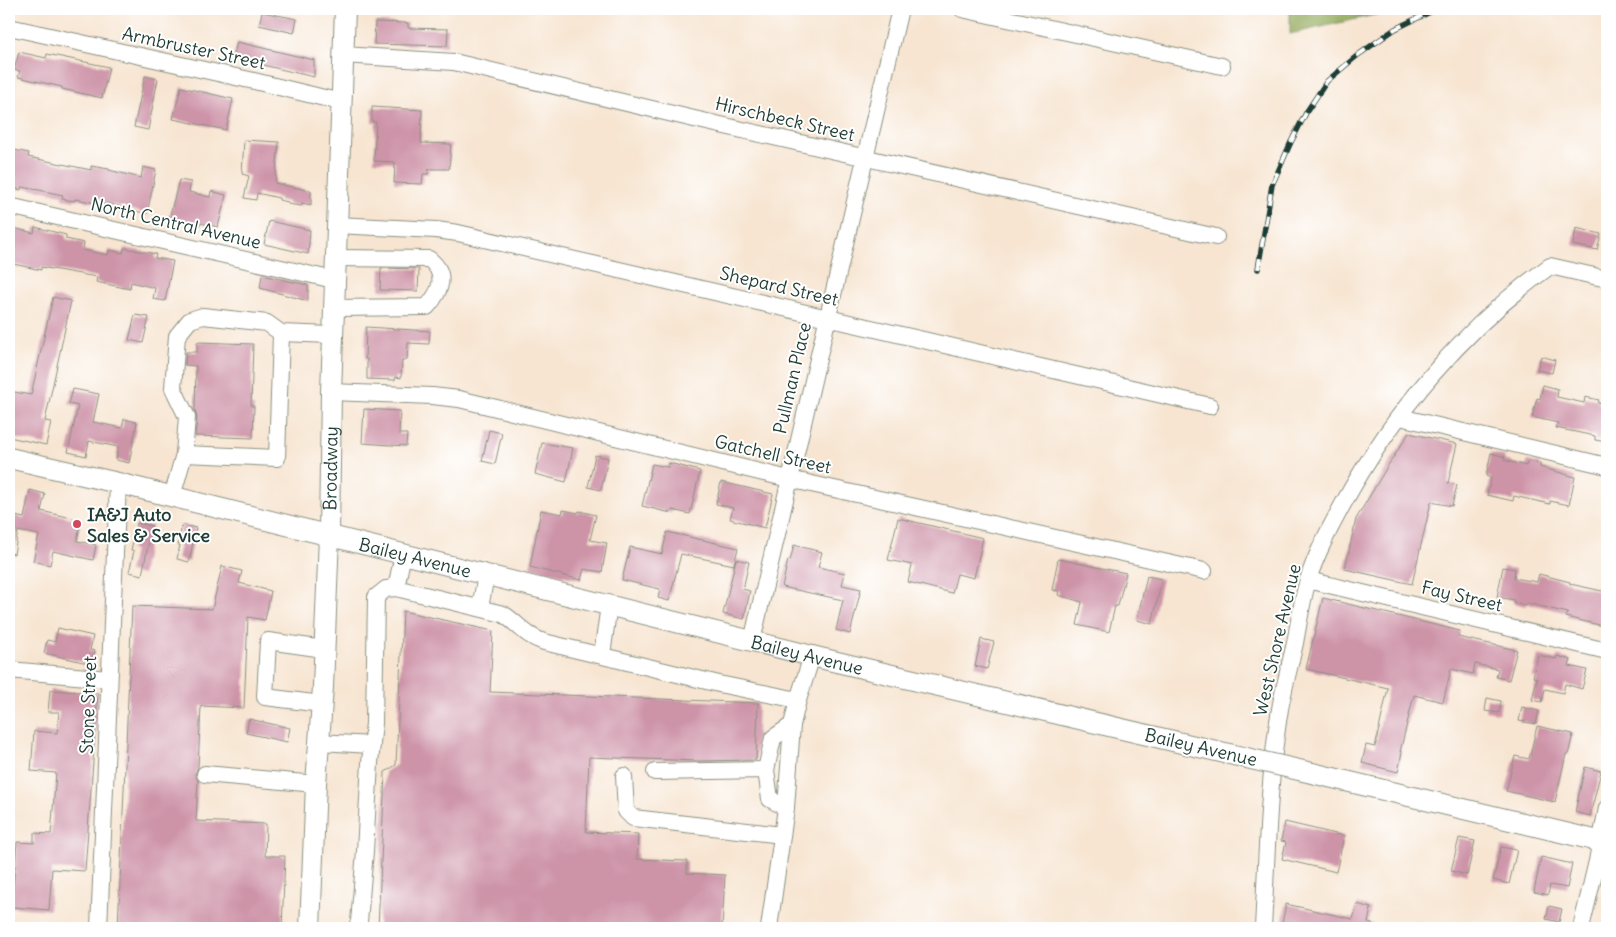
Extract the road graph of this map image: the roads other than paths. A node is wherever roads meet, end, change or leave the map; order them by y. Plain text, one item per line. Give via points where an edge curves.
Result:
1 (345, 9) edge
2 (900, 9) edge
3 (962, 9) edge
4 (9, 27) edge
5 (343, 55) junction
6 (1222, 66) dead end
7 (341, 102) junction
8 (864, 157) junction
9 (9, 206) edge
10 (336, 225) junction
11 (1216, 237) dead end
12 (335, 258) junction
13 (1607, 279) edge
14 (334, 280) junction
15 (334, 308) junction
16 (827, 318) junction
17 (281, 333) junction
18 (332, 335) junction
19 (331, 392) junction
20 (1210, 406) dead end
21 (1400, 417) junction
22 (184, 454) junction
23 (9, 458) edge
24 (1607, 466) edge
25 (789, 478) junction
26 (118, 484) junction
27 (172, 497) junction
28 (329, 536) junction
29 (403, 554) junction
30 (1204, 571) dead end
31 (486, 575) junction
32 (1308, 580) junction
33 (396, 588) junction
34 (609, 605) junction
35 (480, 608) junction
36 (752, 641) junction
37 (324, 649) junction
38 (1607, 651) edge
39 (602, 655) junction
40 (812, 656) junction
41 (9, 670) edge
42 (109, 679) junction
43 (798, 700) junction
44 (322, 704) junction
45 (792, 726) junction
46 (320, 742) junction
47 (372, 745) junction
48 (766, 770) junction
49 (655, 772) dead end
50 (204, 774) dead end
51 (624, 776) dead end
52 (316, 784) junction
53 (786, 808) junction
54 (1607, 808) edge
55 (782, 835) junction
56 (1604, 842) edge
57 (99, 928) edge
58 (310, 928) edge
59 (356, 928) edge
60 (769, 928) edge
61 (1263, 928) edge
62 (1581, 928) edge

1 - 5 main road, Broadway
2 - 8 street, Pullman Place
3 - 6 street
4 - 7 street, Armbruster Street
5 - 7 main road, Broadway
5 - 8 street, Hirschbeck Street via 454,62
7 - 10 main road, Broadway
8 - 11 street, Hirschbeck Street
8 - 16 street, Pullman Place
9 - 14 street, North Central Avenue
10 - 12 main road, Broadway
10 - 16 street, Shepard Street via 458,233
12 - 14 main road, Broadway
12 - 15 street via 429,259 440,271 441,281 439,292 427,307
13 - 21 street, West Shore Avenue via 1550,266 1504,301 1462,341
14 - 15 main road, Broadway
15 - 18 main road, Broadway
16 - 20 street, Shepard Street
16 - 25 street, Pullman Place
17 - 18 street
17 - 22 street via 277,458
17 - 22 street via 267,323 203,316 190,320 177,336 173,388 187,417
18 - 19 main road, Broadway
19 - 25 street, Gatchell Street via 459,399
19 - 28 main road, Broadway
21 - 24 street
21 - 32 street, West Shore Avenue via 1353,486
22 - 27 street
23 - 26 main road, Bailey Avenue
25 - 30 street, Gatchell Street
25 - 36 street, Pullman Place
26 - 27 main road, Bailey Avenue
26 - 42 street, Stone Street
27 - 28 main road, Bailey Avenue
28 - 29 main road, Bailey Avenue
28 - 37 main road, Broadway
29 - 31 main road, Bailey Avenue
29 - 33 street
31 - 34 main road, Bailey Avenue
31 - 35 street
32 - 38 street, Fay Street
32 - 61 street, West Shore Avenue via 1280,709 1270,791
33 - 35 street
33 - 47 street via 386,589 376,598
34 - 36 main road, Bailey Avenue
34 - 39 street
35 - 39 street via 503,614 537,639
36 - 40 main road, Bailey Avenue
37 - 44 main road, Broadway
37 - 44 street via 268,641 266,697
39 - 43 street
40 - 43 street
40 - 56 main road, Bailey Avenue, bridge
41 - 42 street
42 - 57 street, Stone Street
43 - 45 street
44 - 46 main road, Broadway
45 - 48 street via 773,738
45 - 53 street
46 - 47 street
46 - 52 main road, Broadway
47 - 59 street
48 - 49 street
48 - 53 street via 770,800
50 - 52 street
51 - 55 street via 626,811 633,818
52 - 58 main road, Broadway
53 - 55 street
54 - 56 street
55 - 60 street
56 - 62 street

